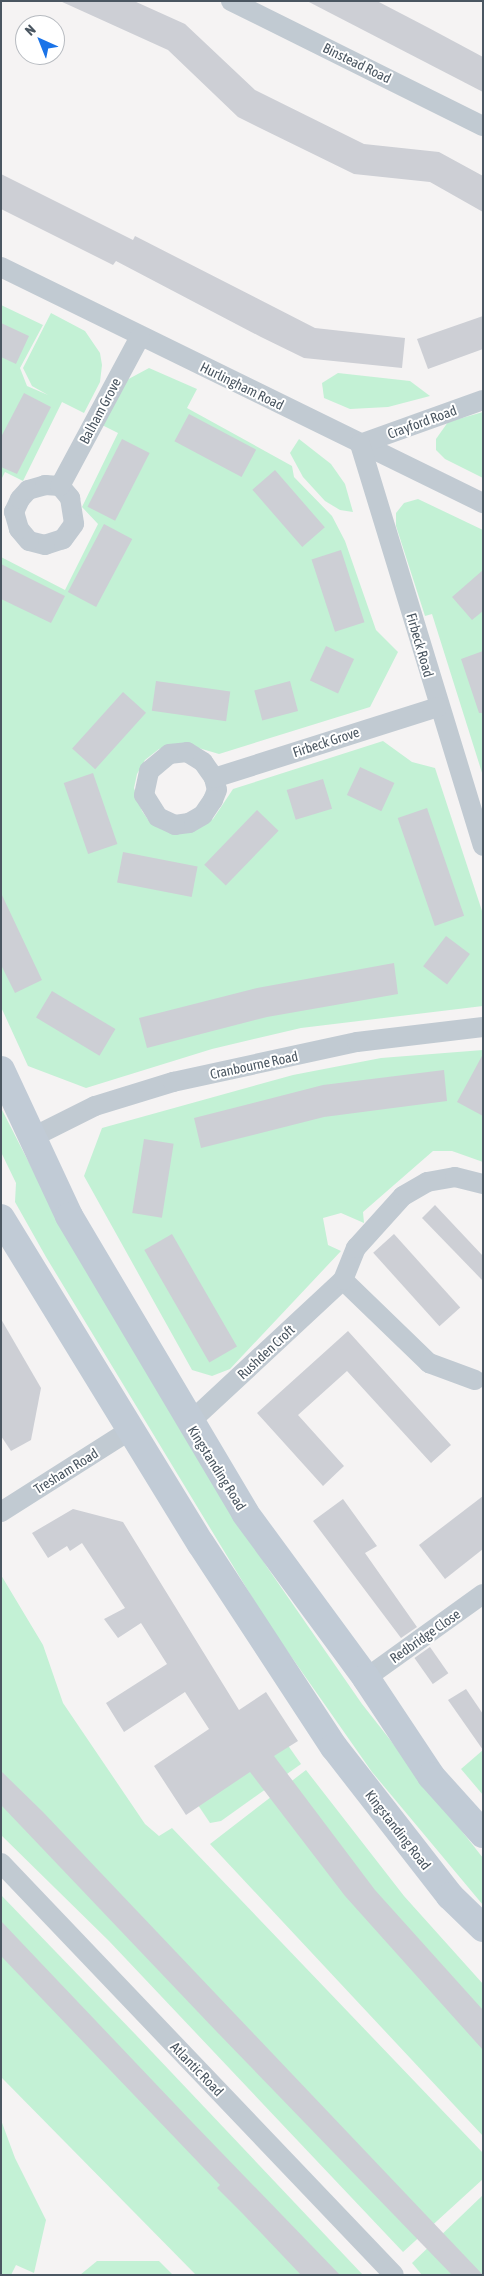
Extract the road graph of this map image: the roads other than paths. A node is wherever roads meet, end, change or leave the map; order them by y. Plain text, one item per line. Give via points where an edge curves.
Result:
1 (231, 1) edge
2 (483, 126) edge
3 (1, 267) edge
4 (140, 337) junction
5 (483, 400) edge
6 (360, 444) junction
7 (60, 486) dead end
8 (483, 504) edge
9 (438, 707) junction
10 (214, 778) dead end
11 (483, 846) edge
12 (483, 1027) edge
13 (1, 1070) edge
14 (35, 1136) junction
15 (483, 1184) edge
16 (1, 1218) edge
17 (343, 1280) junction
18 (475, 1380) dead end
19 (189, 1424) junction
20 (130, 1430) junction
21 (1, 1512) edge
22 (483, 1594) edge
23 (366, 1678) junction
24 (483, 1834) edge
25 (1, 1863) edge
26 (483, 1928) edge
27 (394, 2275) edge

1 - 2 street, Binstead Road
3 - 4 street, Hurlingham Road
4 - 6 street, Hurlingham Road
4 - 7 street, Balham Grove
5 - 6 street, Crayford Road
6 - 8 street, Hurlingham Road
6 - 9 street, Firbeck Road
9 - 10 street, Firbeck Grove
9 - 11 street, Firbeck Road
12 - 14 street, Cranbourne Road via 357,1042 173,1082 95,1106
13 - 14 main road, Kingstanding Road
14 - 19 main road, Kingstanding Road via 69,1216
15 - 17 street, Rushden Croft via 455,1177 427,1182 403,1196 356,1248
16 - 20 main road, Kingstanding Road
17 - 18 street via 429,1363
17 - 19 street, Rushden Croft
19 - 23 main road, Kingstanding Road via 245,1513
20 - 21 street, Tresham Road
20 - 26 main road, Kingstanding Road via 334,1747 450,1896
22 - 23 street, Redbridge Close
23 - 24 main road, Kingstanding Road via 431,1776
25 - 27 street, Atlantic Road

